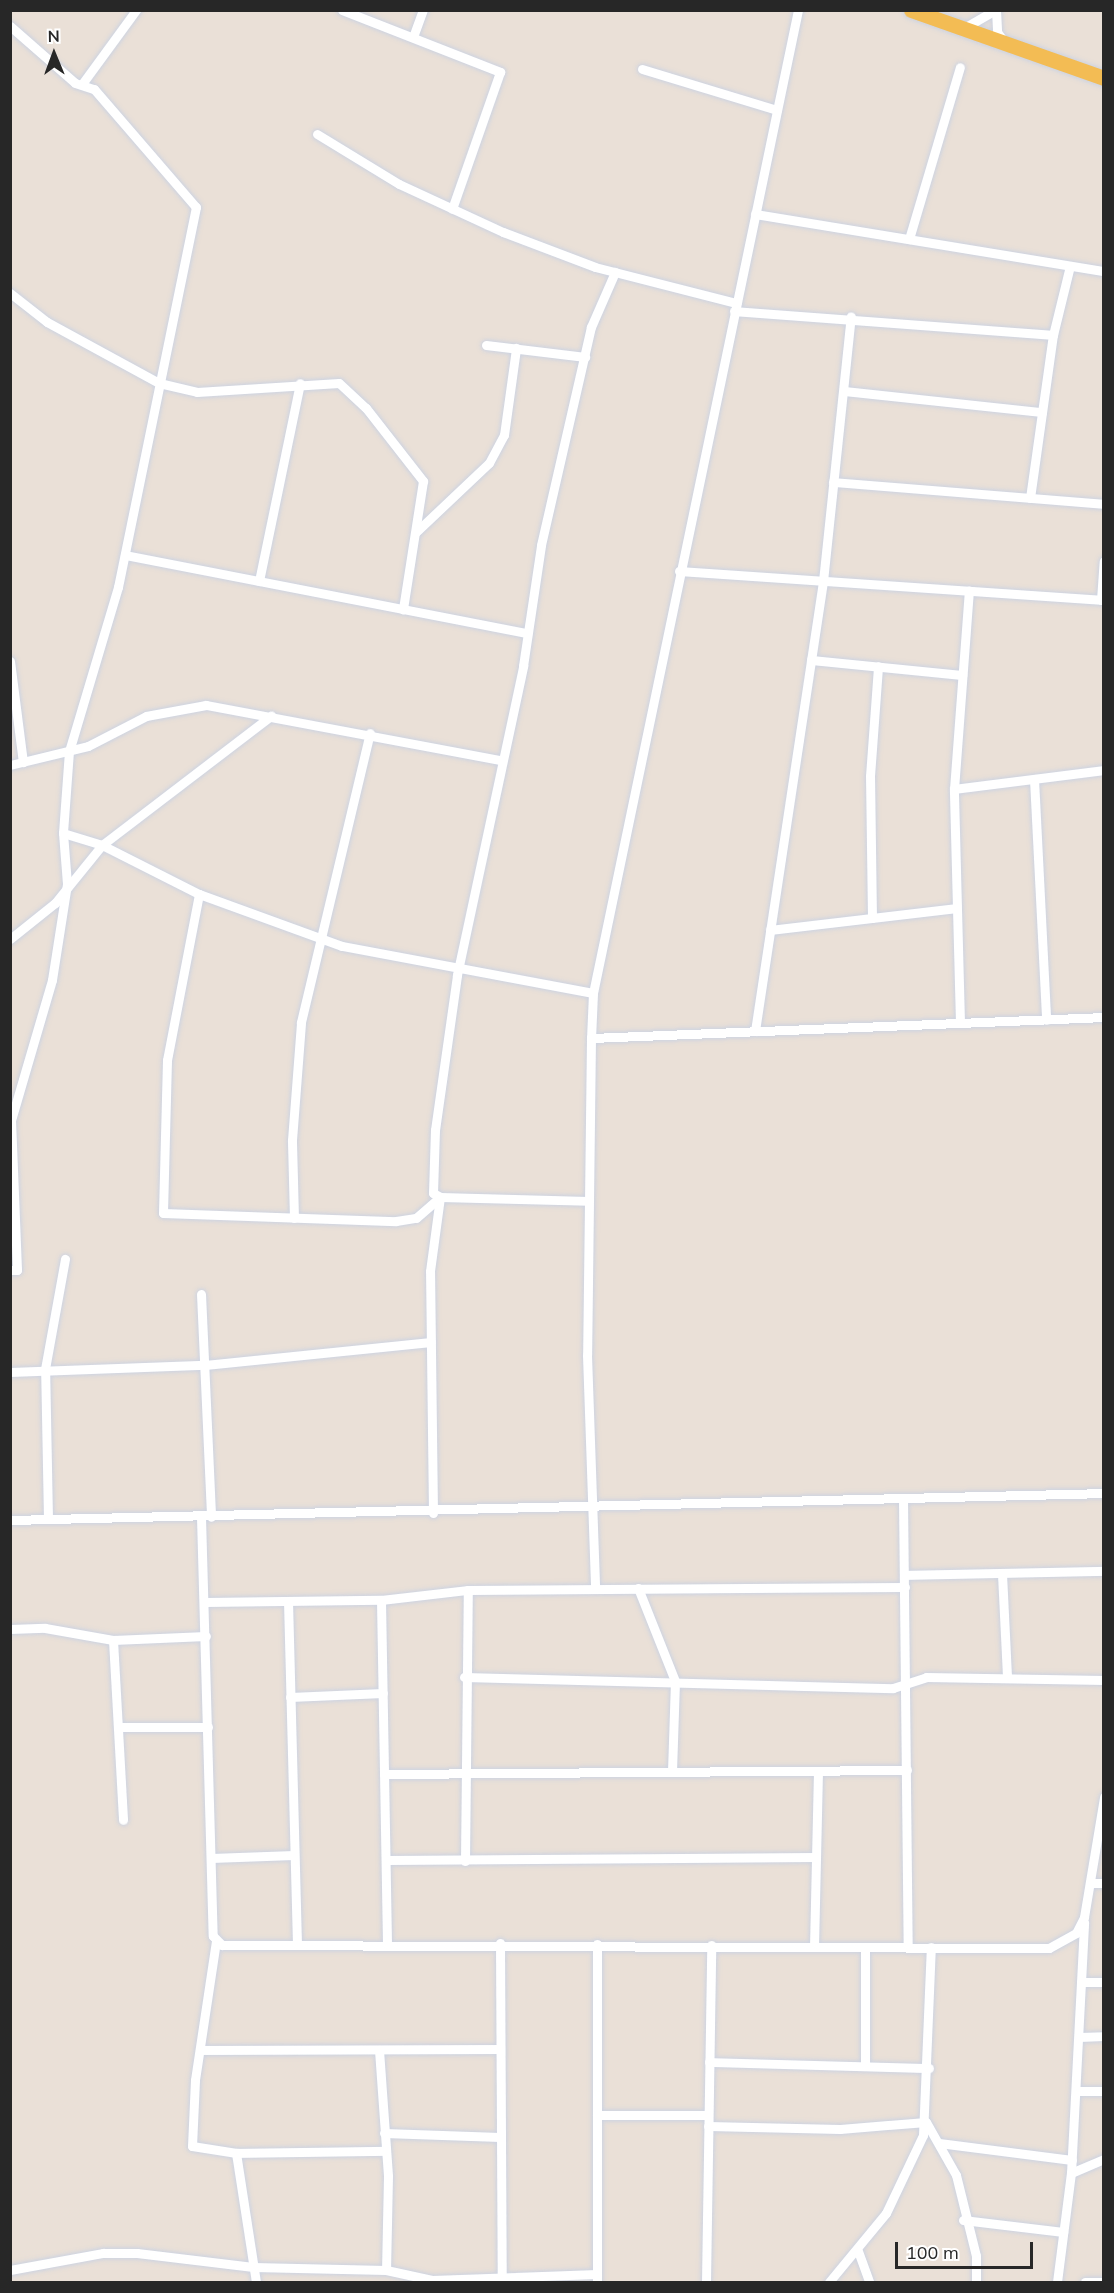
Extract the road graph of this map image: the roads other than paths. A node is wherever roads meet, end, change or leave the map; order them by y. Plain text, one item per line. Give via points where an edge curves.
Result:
1 (136, 10) edge
2 (342, 10) edge
3 (423, 10) edge
4 (798, 10) edge
5 (911, 10) edge
6 (996, 10) edge
7 (10, 26) edge
8 (959, 30) junction
9 (413, 37) junction
10 (1010, 49) junction
11 (960, 68) dead end
12 (642, 69) dead end
13 (1104, 78) edge
14 (82, 84) junction
15 (777, 110) junction
16 (317, 134) dead end
17 (452, 209) junction
18 (755, 214) junction
19 (909, 239) junction
20 (1070, 266) junction
21 (1104, 271) edge
22 (615, 272) junction
23 (10, 294) edge
24 (735, 307) junction
25 (851, 316) junction
26 (1053, 335) junction
27 (486, 345) dead end
28 (516, 348) junction
29 (585, 357) junction
30 (159, 383) junction
31 (300, 383) junction
32 (844, 391) junction
33 (1042, 412) junction
34 (833, 482) junction
35 (1030, 498) junction
36 (1104, 504) edge
37 (416, 532) junction
38 (125, 555) junction
39 (1104, 561) edge
40 (679, 571) junction
41 (823, 580) junction
42 (259, 581) junction
43 (969, 591) junction
44 (1102, 600) edge
45 (403, 609) junction
46 (528, 633) junction
47 (811, 660) junction
48 (10, 661) edge
49 (878, 666) junction
50 (963, 675) junction
51 (271, 716) junction
52 (370, 733) junction
53 (69, 751) junction
54 (500, 760) junction
55 (23, 762) junction
56 (10, 765) edge
57 (1104, 770) edge
58 (1034, 779) junction
59 (954, 789) junction
60 (63, 833) junction
61 (102, 845) junction
62 (67, 884) junction
63 (199, 894) junction
64 (957, 908) junction
65 (872, 918) junction
66 (770, 930) junction
67 (319, 938) junction
68 (10, 939) edge
69 (459, 965) junction
70 (593, 993) junction
71 (1104, 1017) edge
72 (1046, 1020) junction
73 (960, 1023) junction
74 (755, 1031) junction
75 (591, 1038) junction
76 (440, 1197) junction
77 (588, 1201) junction
78 (294, 1218) junction
79 (64, 1259) dead end
80 (10, 1270) edge
81 (201, 1294) dead end
82 (431, 1342) junction
83 (205, 1365) junction
84 (45, 1370) junction
85 (10, 1372) edge
86 (1104, 1493) edge
87 (903, 1498) junction
88 (593, 1503) junction
89 (433, 1513) junction
90 (201, 1517) junction
91 (212, 1517) junction
92 (48, 1519) junction
93 (10, 1520) edge
94 (1104, 1571) edge
95 (1002, 1574) junction
96 (905, 1575) junction
97 (905, 1587) junction
98 (595, 1588) junction
99 (638, 1588) junction
100 (468, 1590) junction
101 (381, 1599) junction
102 (288, 1601) junction
103 (205, 1602) junction
104 (10, 1629) edge
105 (206, 1636) junction
106 (113, 1640) junction
107 (464, 1677) junction
108 (1007, 1677) junction
109 (909, 1680) junction
110 (1104, 1680) edge
111 (675, 1681) junction
112 (383, 1694) junction
113 (290, 1698) junction
114 (119, 1727) junction
115 (208, 1727) junction
116 (462, 1770) junction
117 (672, 1770) junction
118 (907, 1770) junction
119 (818, 1771) junction
120 (384, 1774) junction
121 (1104, 1797) edge
122 (123, 1820) dead end
123 (294, 1855) junction
124 (816, 1857) junction
125 (211, 1858) junction
126 (386, 1860) junction
127 (465, 1861) junction
128 (1090, 1883) junction
129 (1104, 1883) edge
130 (1084, 1917) junction
131 (216, 1941) junction
132 (387, 1943) junction
133 (500, 1943) junction
134 (297, 1944) junction
135 (597, 1944) junction
136 (711, 1945) junction
137 (814, 1947) junction
138 (865, 1947) junction
139 (908, 1947) junction
140 (932, 1947) junction
141 (1081, 1982) junction
142 (1104, 1982) edge
143 (1104, 2036) edge
144 (1079, 2037) junction
145 (500, 2049) junction
146 (201, 2050) junction
147 (379, 2050) junction
148 (709, 2062) junction
149 (865, 2066) junction
150 (928, 2068) junction
151 (1076, 2091) junction
152 (1104, 2091) edge
153 (597, 2115) junction
154 (708, 2115) junction
155 (926, 2122) junction
156 (708, 2126) junction
157 (384, 2133) junction
158 (500, 2137) junction
159 (939, 2143) junction
160 (386, 2151) junction
161 (236, 2153) junction
162 (1104, 2159) edge
163 (1072, 2160) junction
164 (1071, 2173) junction
165 (963, 2220) junction
166 (1063, 2232) junction
167 (858, 2251) junction
168 (254, 2267) junction
169 (10, 2270) edge
170 (386, 2270) junction
171 (597, 2278) edge
172 (501, 2279) edge
173 (1104, 2282) edge
174 (256, 2283) edge
175 (706, 2283) edge
176 (829, 2283) edge
177 (869, 2283) edge
178 (976, 2283) edge
179 (1057, 2283) edge
180 (1085, 2283) edge

1 - 14 street
2 - 9 street
3 - 9 street
4 - 15 street
5 - 8 main road
6 - 8 street via 988,19
6 - 10 street via 997,32
7 - 14 street
8 - 10 main road
9 - 17 street via 500,72
10 - 13 main road
11 - 19 street
12 - 15 street
14 - 30 street via 94,89 196,207
15 - 18 street
16 - 17 street via 399,184
17 - 22 street
18 - 19 street
18 - 24 street
19 - 20 street
20 - 21 street
20 - 26 street
22 - 24 street
22 - 29 street via 591,327
23 - 30 street via 47,322
24 - 25 street
24 - 40 street
25 - 26 street
25 - 32 street
26 - 33 street
27 - 28 street
28 - 29 street
28 - 37 street via 504,435 489,463
29 - 46 street via 541,545
30 - 31 street via 197,392
30 - 38 street
31 - 37 street via 339,383 366,408 423,481
31 - 42 street
32 - 33 street
32 - 34 street
33 - 35 street
34 - 35 street
34 - 41 street
35 - 36 street
37 - 45 street
38 - 42 street
38 - 53 street
39 - 44 street
40 - 41 street
40 - 70 street
41 - 43 street
41 - 47 street
42 - 45 street
43 - 44 street
43 - 50 street
45 - 46 street
46 - 54 street
47 - 49 street
47 - 66 street
48 - 55 street
49 - 50 street
49 - 65 street via 870,776
50 - 59 street
51 - 52 street
51 - 53 street via 206,705 175,707
51 - 61 street
52 - 54 street
52 - 67 street
53 - 55 street
53 - 60 street
54 - 69 street
55 - 56 street
57 - 58 street
58 - 59 street
58 - 72 street
59 - 64 street
60 - 61 street
60 - 62 street
61 - 62 street
61 - 63 street
62 - 68 street via 55,903
62 - 80 street via 52,980 11,1120 17,1270
63 - 67 street
63 - 78 street via 167,1060 161,1210
64 - 65 street
64 - 73 street
65 - 66 street
66 - 74 street
67 - 69 street
67 - 78 street via 294,1077
69 - 70 street
69 - 76 street via 435,1130 433,1193
70 - 75 street
71 - 72 street
72 - 73 street
73 - 74 street
74 - 75 street
75 - 77 street
76 - 77 street
76 - 78 street via 416,1218
76 - 82 street via 430,1271
77 - 88 street
79 - 84 street
81 - 83 street
82 - 83 street
82 - 89 street
83 - 84 street
83 - 91 street
84 - 85 street
84 - 92 street
86 - 87 street
87 - 88 street
87 - 96 street
88 - 89 street
88 - 98 street
89 - 91 street
90 - 91 street
90 - 92 street
90 - 103 street
92 - 93 street
94 - 95 street
95 - 96 street
95 - 108 street
96 - 97 street
97 - 99 street
97 - 109 street
98 - 99 street
98 - 100 street
99 - 111 street
100 - 101 street
100 - 107 street
101 - 102 street
101 - 112 street
102 - 103 street
102 - 113 street
103 - 105 street
104 - 106 street via 45,1628
105 - 106 street
105 - 115 street
106 - 114 street
107 - 111 street
107 - 116 street
108 - 109 street
108 - 110 street
109 - 111 street via 893,1688
109 - 118 street
111 - 117 street
112 - 113 street
112 - 120 street
113 - 123 street
114 - 115 street
114 - 122 street
115 - 125 street
116 - 117 street
116 - 120 street
116 - 127 street
117 - 119 street
118 - 119 street
118 - 139 street
119 - 124 street
120 - 126 street
121 - 128 street
123 - 125 street
123 - 134 street
124 - 127 street
124 - 137 street
125 - 131 street
126 - 127 street
126 - 132 street
128 - 129 street
128 - 130 street
130 - 140 street via 1076,1933 1049,1948
130 - 141 street
131 - 134 street
131 - 146 street
132 - 133 street
132 - 134 street
133 - 135 street
133 - 145 street
135 - 136 street
135 - 153 street
136 - 137 street
136 - 148 street
137 - 138 street
138 - 139 street
138 - 149 street
139 - 140 street
140 - 150 street
141 - 142 street
141 - 144 street
143 - 144 street
144 - 151 street
145 - 147 street
145 - 158 street
146 - 147 street
146 - 161 street via 192,2146
147 - 157 street
148 - 149 street
148 - 154 street
149 - 150 street
150 - 155 street
151 - 152 street
151 - 163 street
153 - 154 street
153 - 171 street
154 - 156 street
155 - 156 street via 840,2129
155 - 159 street
155 - 167 street via 903,2185
156 - 175 street
157 - 158 street
157 - 160 street
158 - 172 street
159 - 163 street
159 - 165 street via 956,2175
160 - 161 street
160 - 170 street
161 - 168 street
162 - 164 street
163 - 164 street
164 - 166 street
165 - 166 street
165 - 178 street via 976,2256
166 - 179 street
167 - 176 street
167 - 177 street
168 - 169 street via 103,2253
168 - 170 street
168 - 174 street
170 - 172 street via 432,2280
171 - 172 street
173 - 180 street

